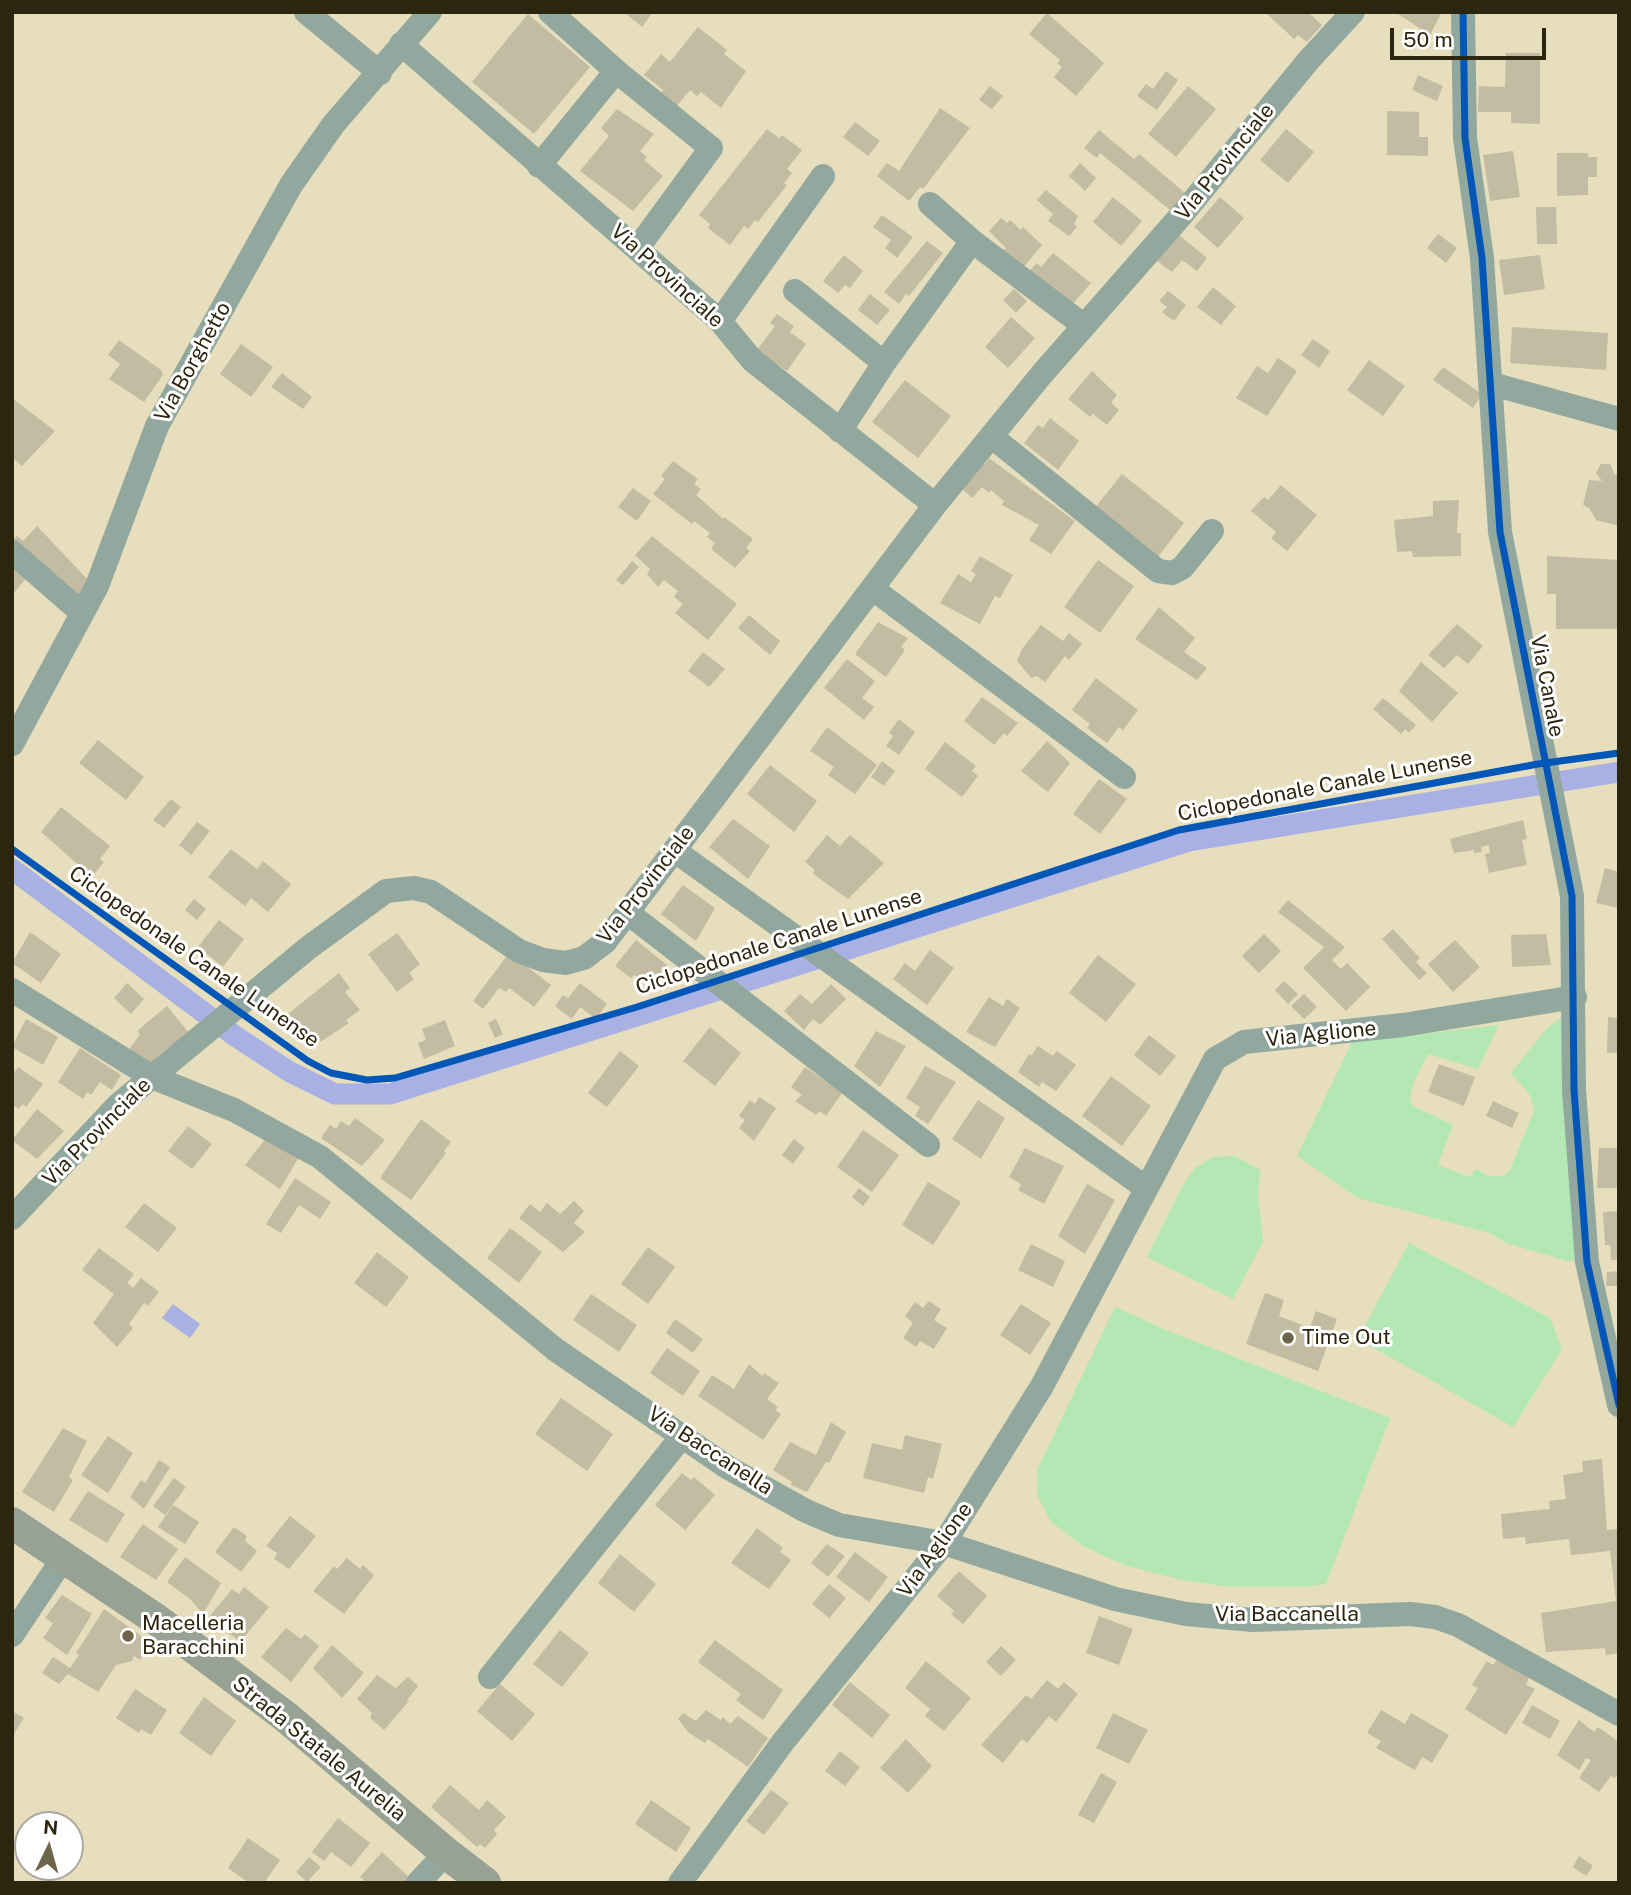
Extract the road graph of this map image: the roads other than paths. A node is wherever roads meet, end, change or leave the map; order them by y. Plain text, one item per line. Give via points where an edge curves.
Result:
1 (306, 12) edge
2 (430, 12) edge
3 (550, 12) edge
4 (1353, 12) edge
5 (1463, 12) edge
6 (401, 44) junction
7 (616, 71) junction
8 (380, 73) junction
9 (539, 166) junction
10 (824, 176) dead end
11 (930, 204) dead end
12 (972, 241) junction
13 (637, 249) junction
14 (795, 291) dead end
15 (720, 321) junction
16 (1083, 326) junction
17 (884, 363) junction
18 (1492, 384) junction
19 (1619, 419) edge
20 (840, 431) junction
21 (991, 436) junction
22 (935, 505) junction
23 (1212, 531) dead end
24 (12, 552) edge
25 (873, 589) junction
26 (82, 613) junction
27 (12, 744) edge
28 (1124, 777) dead end
29 (674, 851) junction
30 (628, 913) junction
31 (12, 990) edge
32 (1575, 997) junction
33 (152, 1077) junction
34 (929, 1145) dead end
35 (1146, 1188) junction
36 (12, 1218) edge
37 (1619, 1405) edge
38 (683, 1435) junction
39 (12, 1523) edge
40 (944, 1543) junction
41 (64, 1557) junction
42 (12, 1636) edge
43 (490, 1677) dead end
44 (1619, 1714) edge
45 (446, 1853) junction
46 (418, 1883) edge
47 (485, 1883) edge
48 (680, 1883) edge

1 - 8 street
2 - 6 street, Via Borghetto
3 - 7 street
4 - 16 street, Via Provinciale
5 - 18 street, Via Canale via 1465,138 1482,258
6 - 8 street, Via Borghetto
6 - 9 street, Via Provinciale
7 - 9 street
7 - 13 street via 711,148
8 - 26 street, Via Borghetto via 333,125 291,185 170,402
9 - 13 street, Via Provinciale
10 - 15 street
11 - 12 street
12 - 16 street
12 - 17 street
13 - 15 street, Via Provinciale
14 - 17 street
15 - 20 street, Via Provinciale via 752,360
16 - 21 street, Via Provinciale
17 - 20 street
18 - 19 street
18 - 32 street, Via Canale via 1500,532 1572,896
20 - 22 street, Via Provinciale
21 - 22 street, Via Provinciale
21 - 23 street via 1158,571 1172,573 1182,568
22 - 25 street, Via Provinciale
24 - 26 street
25 - 28 street
25 - 29 street, Via Provinciale
26 - 27 street, Via Borghetto
29 - 30 street, Via Provinciale
29 - 35 street
30 - 33 street, Via Provinciale via 605,942 584,958 566,963 519,951 431,892 399,887 374,898
30 - 34 street
31 - 33 street, Via Baccanella
32 - 35 street, Via Aglione via 1403,1025 1263,1039 1229,1048 1215,1059
32 - 37 street, Via Canale via 1574,1090 1587,1262
33 - 36 street, Via Provinciale via 118,1105
33 - 38 street, Via Baccanella via 234,1110 320,1157 556,1350
35 - 40 street, Via Aglione via 1042,1386
38 - 40 street, Via Baccanella via 727,1467 839,1525
38 - 43 street
39 - 41 main road, Strada Statale Aurelia
40 - 44 street, Via Baccanella via 1115,1599 1186,1614 1253,1620 1435,1617 1458,1625
40 - 48 street, Via Aglione via 783,1742
41 - 42 street
41 - 45 main road, Strada Statale Aurelia via 286,1717
45 - 46 street
45 - 47 main road, Strada Statale Aurelia

